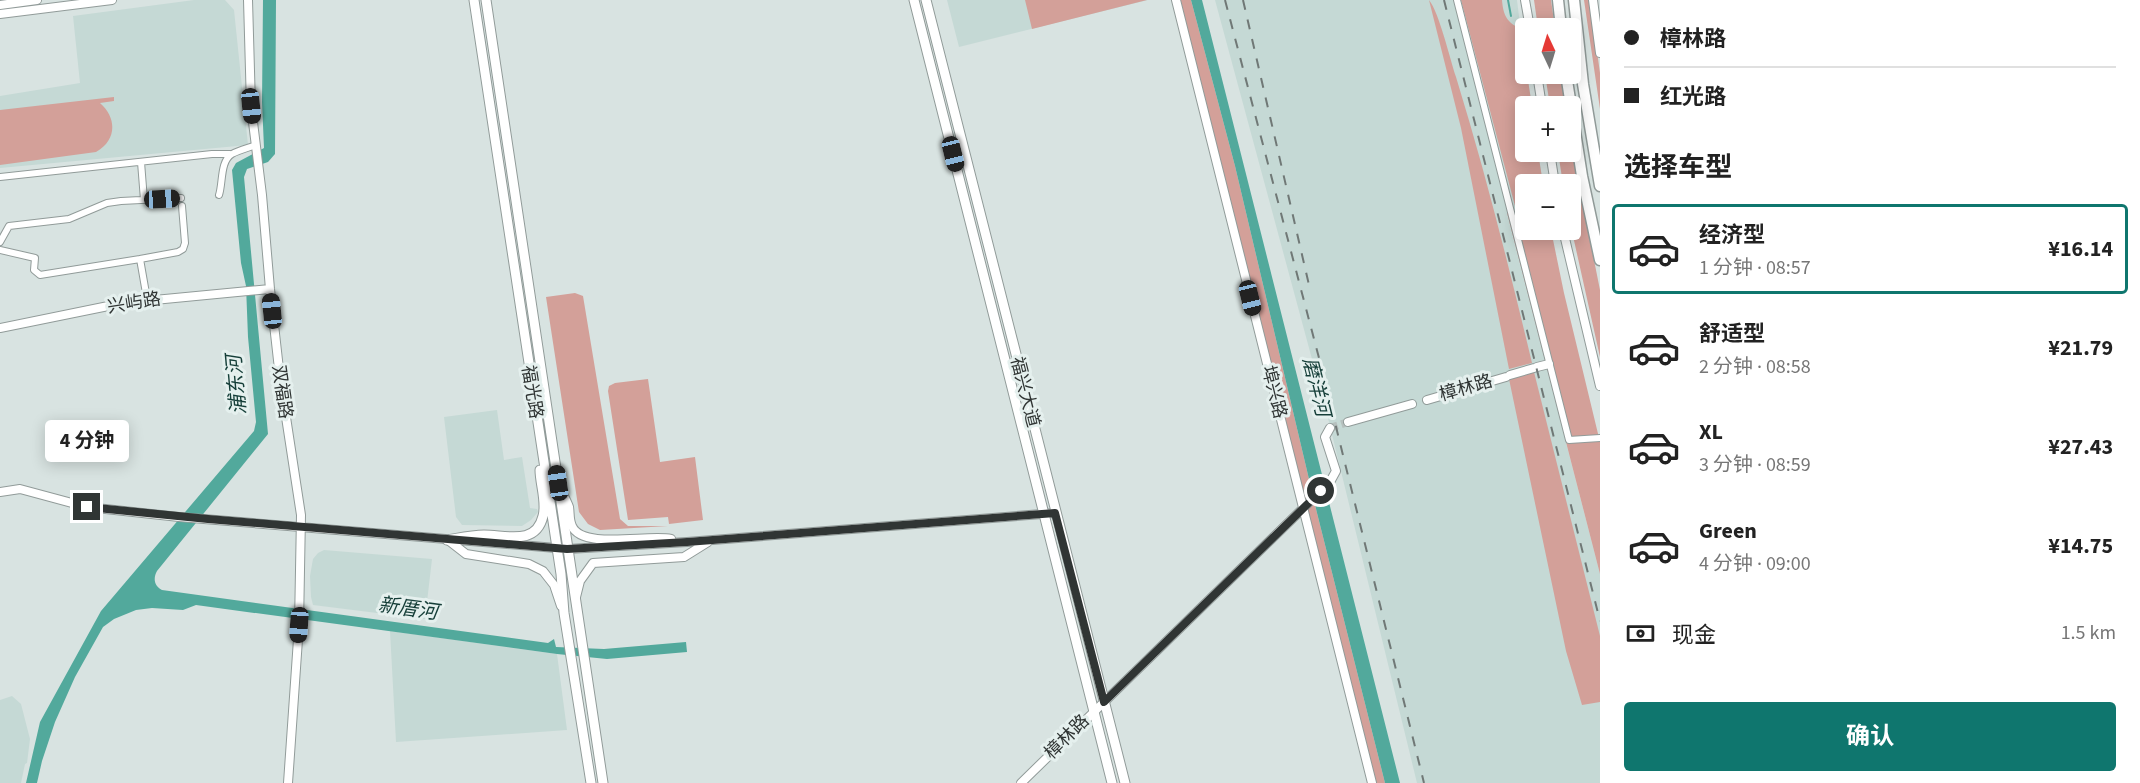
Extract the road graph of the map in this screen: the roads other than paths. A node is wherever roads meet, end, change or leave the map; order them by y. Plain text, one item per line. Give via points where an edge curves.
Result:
1 (37, 0) edge
2 (112, 0) edge
3 (248, 0) edge
4 (474, 0) edge
5 (486, 0) edge
6 (914, 0) edge
7 (926, 0) edge
8 (1176, 0) edge
9 (1457, 0) edge
10 (1525, 0) edge
11 (1558, 0) edge
12 (1574, 0) edge
13 (1593, 0) edge
14 (0, 5) edge
15 (0, 14) edge
16 (1528, 18) edge
17 (1561, 18) edge
18 (1600, 53) edge
19 (1568, 84) edge
20 (256, 148) junction
21 (230, 154) junction
22 (141, 162) junction
23 (0, 177) edge
24 (1600, 186) edge
25 (219, 195) dead end
26 (181, 198) dead end
27 (144, 200) junction
28 (182, 206) dead end
29 (1565, 240) edge
30 (0, 242) edge
31 (0, 250) edge
32 (140, 259) junction
33 (1600, 260) edge
34 (270, 289) junction
35 (147, 300) junction
36 (0, 328) edge
37 (1549, 364) junction
38 (1600, 386) edge
39 (1427, 400) dead end
40 (1412, 404) dead end
41 (1348, 422) tunnel mouth
42 (1330, 428) dead end
43 (1600, 438) edge
44 (541, 449) junction
45 (558, 483) junction
46 (0, 492) edge
47 (1304, 509) junction
48 (1055, 513) junction
49 (1044, 514) junction
50 (301, 527) junction
51 (447, 540) junction
52 (710, 540) junction
53 (687, 542) junction
54 (556, 548) junction
55 (567, 549) junction
56 (575, 601) junction
57 (564, 614) junction
58 (1104, 702) junction
59 (1094, 711) junction
60 (288, 783) edge
61 (591, 783) edge
62 (603, 783) edge
63 (1021, 783) edge
64 (1112, 783) edge
65 (1125, 783) edge
66 (1372, 783) edge

1 - 14 street
2 - 15 street
3 - 20 street, 双福路
4 - 44 main road, 福光路
5 - 45 main road, 福光路
6 - 49 main road, 福兴大道
7 - 48 main road, 福兴大道
8 - 47 street, 埠兴路
9 - 37 street
10 - 16 street
11 - 17 highway
12 - 24 highway
13 - 18 street
19 - 33 highway
20 - 21 street
20 - 34 street, 双福路
21 - 22 street
21 - 25 street via 224,163
22 - 23 street
22 - 27 street
26 - 27 street
27 - 30 street via 107,203 69,219 9,226
28 - 32 street via 183,249
29 - 38 street
31 - 32 street via 35,258 34,270 39,275
32 - 35 street
34 - 35 street, 兴屿路
34 - 50 street, 双福路
35 - 36 street, 兴屿路
37 - 39 street, 樟林路
37 - 43 street via 1569,440
40 - 41 street
42 - 47 street, 樟林路 via 1325,437 1336,471
44 - 51 main road via 544,513 533,533 521,537 479,535
44 - 54 main road, 福光路
45 - 53 street via 572,527 582,536
45 - 55 main road, 福光路
46 - 50 street via 20,489 87,507
47 - 58 street, 樟林路
47 - 66 street, 埠兴路
48 - 49 street
48 - 58 main road, 福兴大道
49 - 52 street
49 - 59 main road, 福兴大道
50 - 51 street
50 - 60 street, 双福路
51 - 54 street
51 - 57 street via 466,554 530,564 543,571 554,585
52 - 53 street
52 - 56 street via 684,557 593,563 580,581
53 - 55 street
54 - 55 street
54 - 57 main road, 福光路
55 - 56 main road, 福光路
56 - 62 main road, 福光路
57 - 61 main road, 福光路
58 - 59 street, 樟林路
58 - 65 main road, 福兴大道
59 - 63 street, 樟林路
59 - 64 main road, 福兴大道

